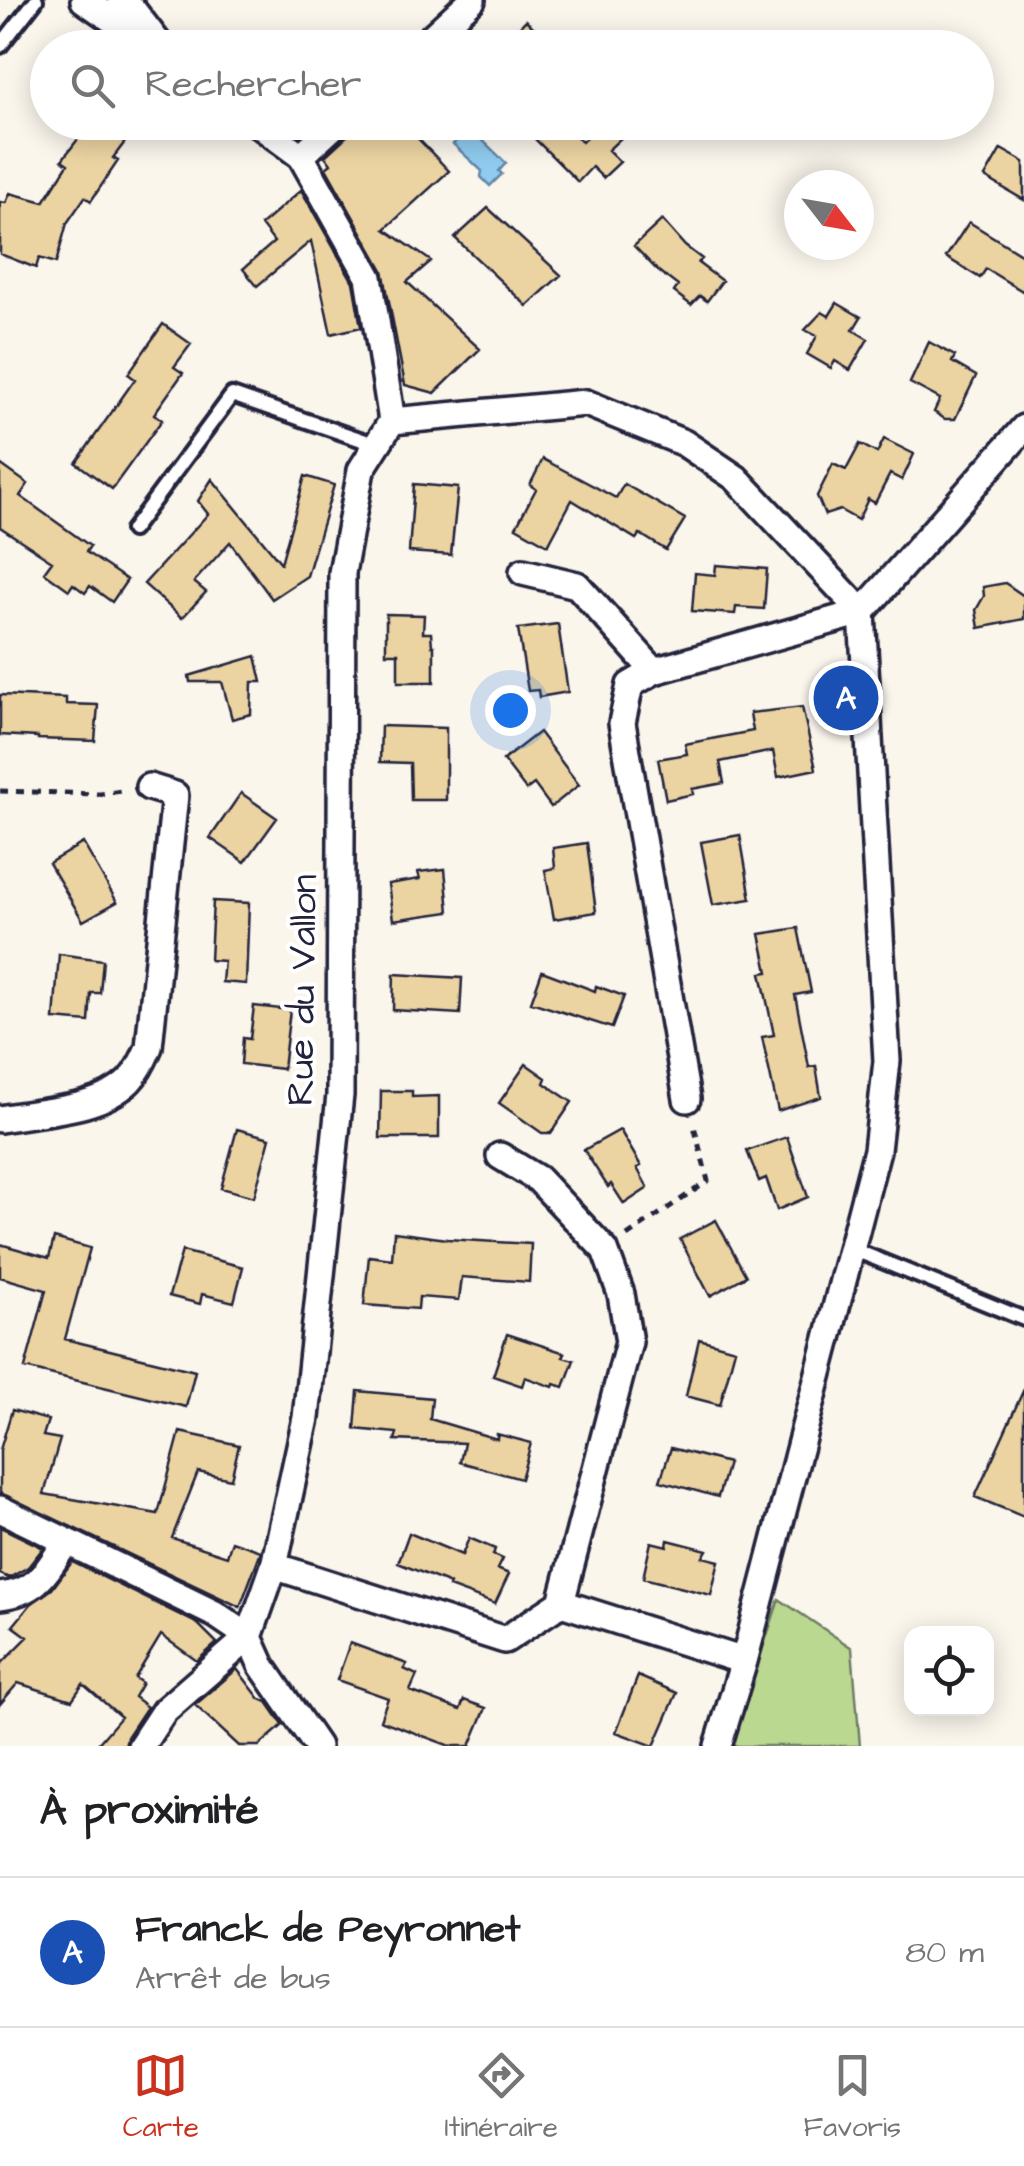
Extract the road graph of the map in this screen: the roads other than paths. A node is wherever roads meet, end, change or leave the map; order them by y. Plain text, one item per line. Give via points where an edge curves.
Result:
1 (36, 0) edge
2 (84, 0) edge
3 (121, 0) edge
4 (472, 0) edge
5 (127, 30) edge
6 (148, 30) edge
7 (440, 30) edge
8 (0, 46) edge
9 (279, 140) edge
10 (318, 140) edge
11 (301, 156) junction
12 (392, 421) junction
13 (1024, 428) edge
14 (377, 445) junction
15 (132, 530) dead end
16 (524, 572) dead end
17 (862, 612) junction
18 (654, 671) junction
19 (150, 787) dead end
20 (687, 1100) road end
21 (0, 1119) edge
22 (500, 1156) dead end
23 (850, 1248) junction
24 (1024, 1318) edge
25 (0, 1508) edge
26 (66, 1542) junction
27 (274, 1566) junction
28 (0, 1596) edge
29 (561, 1603) junction
30 (249, 1637) junction
31 (744, 1661) junction
32 (142, 1746) edge
33 (317, 1746) edge
34 (718, 1746) edge

1 - 8 lane
2 - 5 street
3 - 6 street
4 - 7 street
9 - 11 street
10 - 11 street
11 - 12 street via 369,277
12 - 14 street, Rue du Vallon
12 - 17 street via 586,403 668,436 736,478
13 - 17 street
14 - 15 lane via 232,395
14 - 27 street, Rue du Vallon via 361,470 342,573 340,1096 306,1418
16 - 18 street via 577,585
17 - 18 street
17 - 23 street via 887,1061 877,1150
18 - 20 street via 630,685 622,723
19 - 21 street via 176,796 143,1062 116,1092 87,1104
22 - 29 street via 538,1179 605,1250 628,1342
23 - 24 lane
23 - 31 street
25 - 26 street
26 - 28 street via 41,1580 20,1594
26 - 30 street
27 - 29 street via 505,1640
27 - 30 street, Rue du Vallon
29 - 31 street
30 - 32 street via 164,1711
30 - 33 street
31 - 34 street

